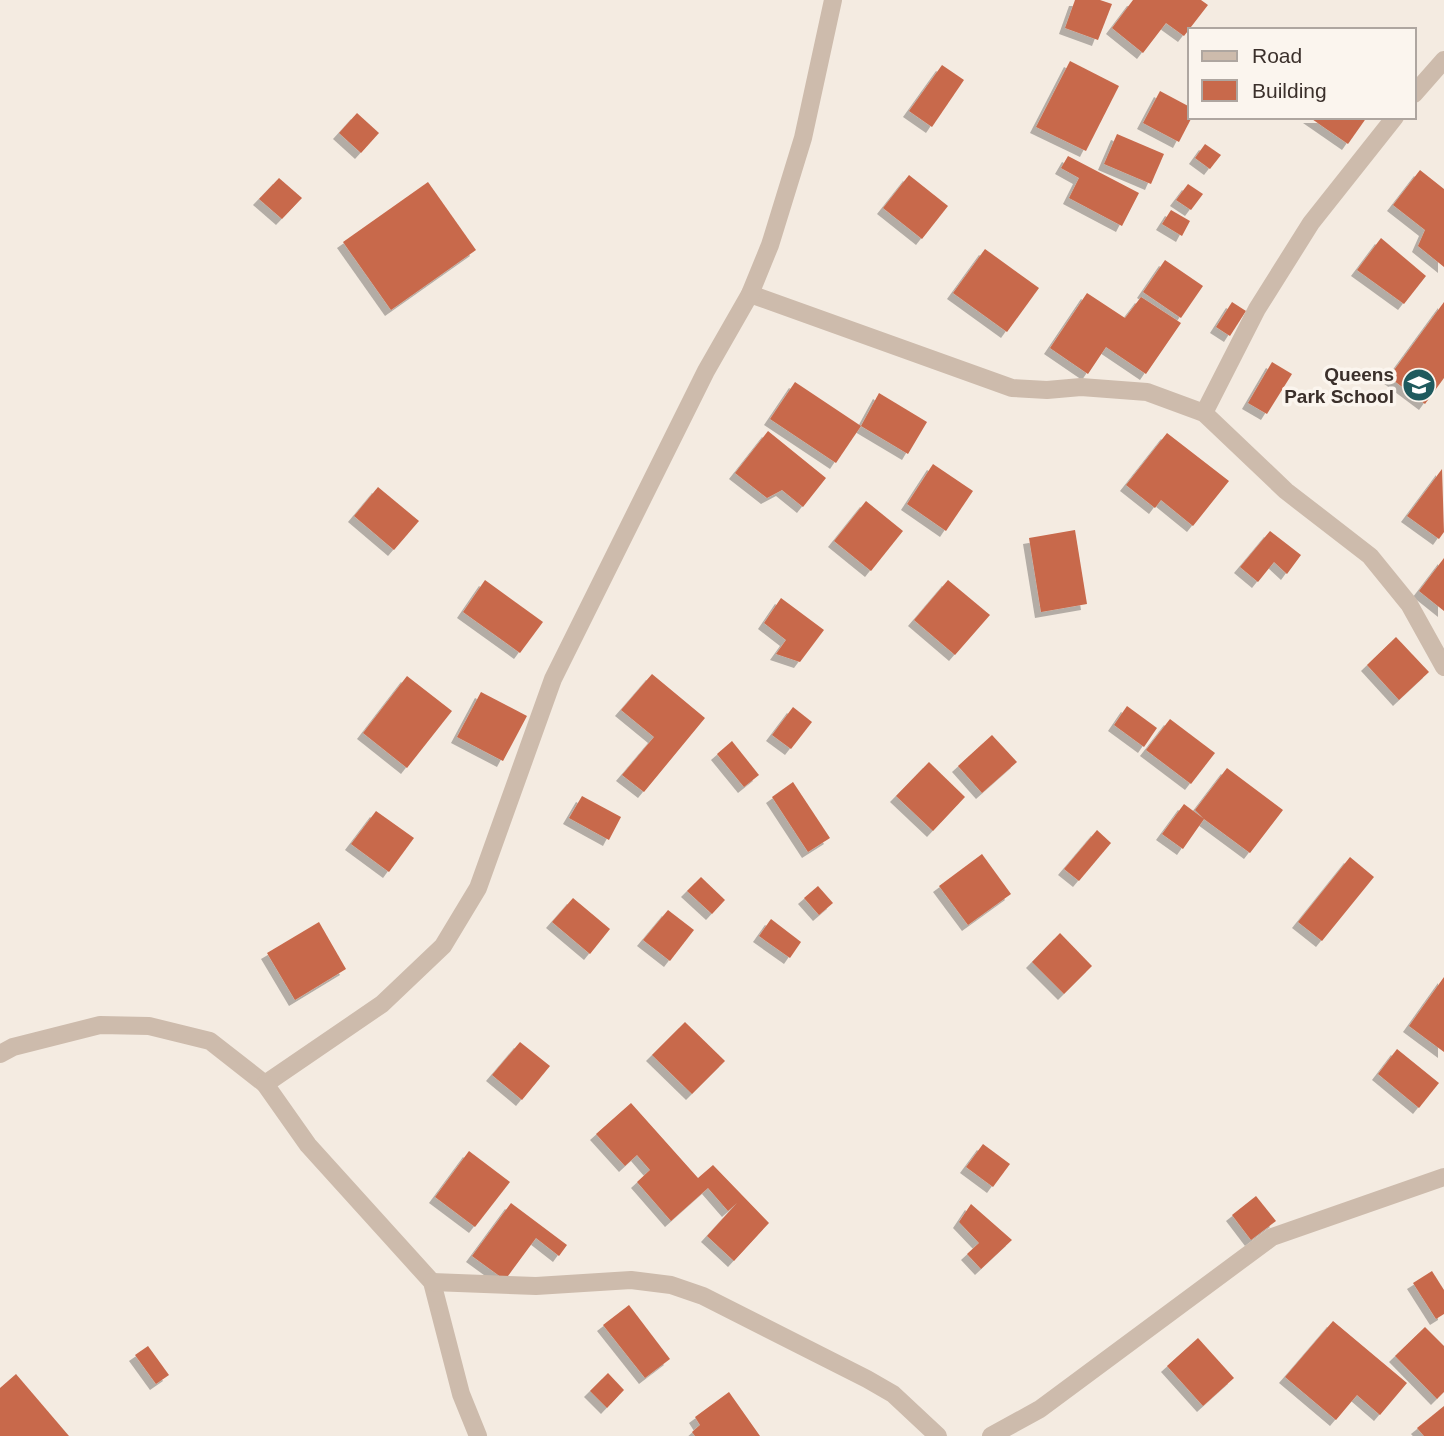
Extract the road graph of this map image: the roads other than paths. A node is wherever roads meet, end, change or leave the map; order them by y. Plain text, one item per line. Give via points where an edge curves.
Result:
1 (833, 0) edge
2 (1444, 60) edge
3 (1416, 92) edge
4 (1393, 119) edge
5 (750, 294) junction
6 (1203, 413) junction
7 (1444, 667) edge
8 (0, 1054) edge
9 (265, 1084) junction
10 (1444, 1177) edge
11 (432, 1282) junction
12 (478, 1436) edge
13 (938, 1436) edge
14 (991, 1436) edge

1 - 5 street via 803,138
2 - 3 street
4 - 6 street via 1311,223 1257,309
5 - 6 street via 1012,388 1147,392
5 - 9 street via 706,371 553,679 506,816 471,900 443,946 382,1004
6 - 7 street via 1286,491 1370,556 1409,604
8 - 9 street via 100,1025 149,1026 210,1041
9 - 11 street via 308,1145
10 - 14 street via 1272,1237 1040,1409
11 - 12 street via 461,1394
11 - 13 street via 536,1286 631,1280 671,1285 703,1296 867,1379 893,1394

